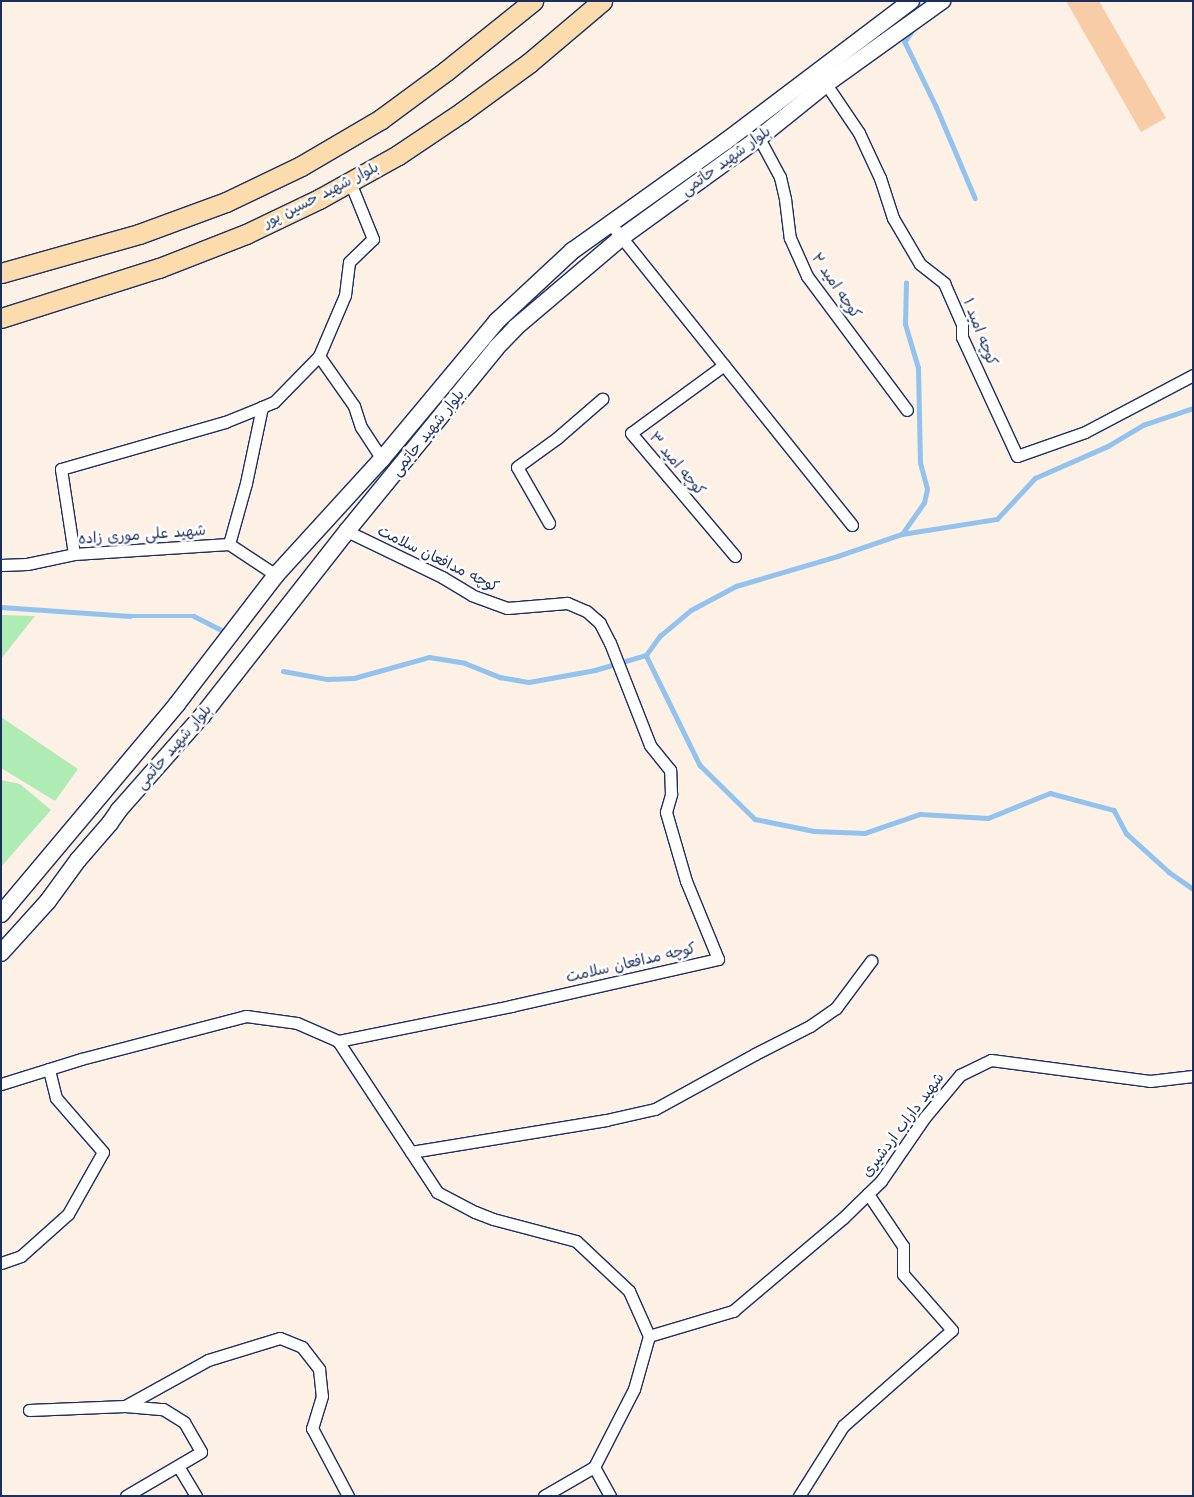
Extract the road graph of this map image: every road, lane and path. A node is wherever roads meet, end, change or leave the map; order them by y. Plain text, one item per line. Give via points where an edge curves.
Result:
1 (533, 1) edge
2 (602, 1) edge
3 (911, 1) edge
4 (942, 1) edge
5 (826, 84) junction
6 (759, 138) junction
7 (350, 182) junction
8 (610, 223) junction
9 (622, 237) junction
10 (1, 273) edge
11 (1, 318) edge
12 (319, 356) junction
13 (724, 365) junction
14 (1193, 375) edge
15 (602, 399) dead end
16 (262, 407) junction
17 (907, 410) dead end
18 (382, 459) junction
19 (549, 523) dead end
20 (852, 525) dead end
21 (347, 531) junction
22 (229, 544) junction
23 (74, 554) junction
24 (735, 556) dead end
25 (1, 565) edge
26 (276, 574) junction
27 (1, 914) edge
28 (1, 953) edge
29 (872, 961) dead end
30 (338, 1041) junction
31 (49, 1069) junction
32 (1193, 1076) edge
33 (1, 1084) edge
34 (411, 1152) junction
35 (868, 1194) junction
36 (1, 1263) edge
37 (649, 1336) junction
38 (125, 1406) junction
39 (29, 1410) dead end
40 (178, 1466) junction
41 (594, 1467) junction
42 (126, 1496) edge
43 (196, 1496) edge
44 (348, 1496) edge
45 (544, 1496) edge
46 (610, 1496) edge
47 (799, 1496) edge

1 - 10 main road via 381,119 301,166 226,202 139,234
2 - 7 main road, بلوار شهيد حسین پور via 529,64 398,155
3 - 8 main road, بلوار شهید حاتمی via 726,142
4 - 5 main road, بلوار شهید حاتمی
5 - 6 main road, بلوار شهید حاتمی
5 - 14 street, کوچه امید ۱ via 859,133 898,226 920,264 944,283 962,324 962,337 1017,456 1085,432
6 - 9 main road, بلوار شهید حاتمی
6 - 17 street, کوچه امید ۲ via 780,177 790,238 807,276
7 - 11 main road, بلوار شهيد حسین پور via 246,234 159,268
7 - 12 street via 372,239 349,262 345,295
8 - 9 street
8 - 18 main road, بلوار شهید حاتمی via 572,251 498,320
9 - 13 street
9 - 21 main road, بلوار شهید حاتمی via 557,290 496,348
12 - 16 street via 274,402
12 - 18 street via 354,406 362,427
13 - 20 street
13 - 24 street, کوچه امید ۳ via 631,433
15 - 19 street via 517,467
16 - 22 street
16 - 23 street via 216,425 61,469
18 - 26 main road, بلوار شهید حاتمی
21 - 28 main road, بلوار شهید حاتمی via 202,716 119,810 48,901
21 - 30 street, کوچه مدافعان سلامت via 472,595 507,608 567,603 586,611 600,623 650,745 670,770 671,794 666,812 686,881 718,959
22 - 23 street, شهید علی موری زاده
22 - 26 street
23 - 25 street, شهید علی موری زاده via 28,564
26 - 27 main road, بلوار شهید حاتمی via 177,704
29 - 34 street via 836,1008 810,1026 654,1109
30 - 31 street via 298,1023 246,1016
30 - 34 street
31 - 33 street
31 - 36 street via 56,1098 103,1152 68,1214 21,1256
32 - 35 street, شهید داراب اردشیری via 1150,1081 991,1060 960,1074
34 - 37 street via 437,1192 475,1212 524,1229 576,1241 629,1291
35 - 37 street, شهید داراب اردشیری via 733,1311
35 - 47 street via 903,1246 903,1274 952,1330 843,1426
37 - 41 street via 634,1389
38 - 39 street
38 - 40 street via 163,1409 184,1422 201,1452
38 - 44 street via 208,1360 280,1338 302,1347 319,1369 322,1396 312,1428
40 - 42 street
40 - 43 street
41 - 45 street
41 - 46 street

